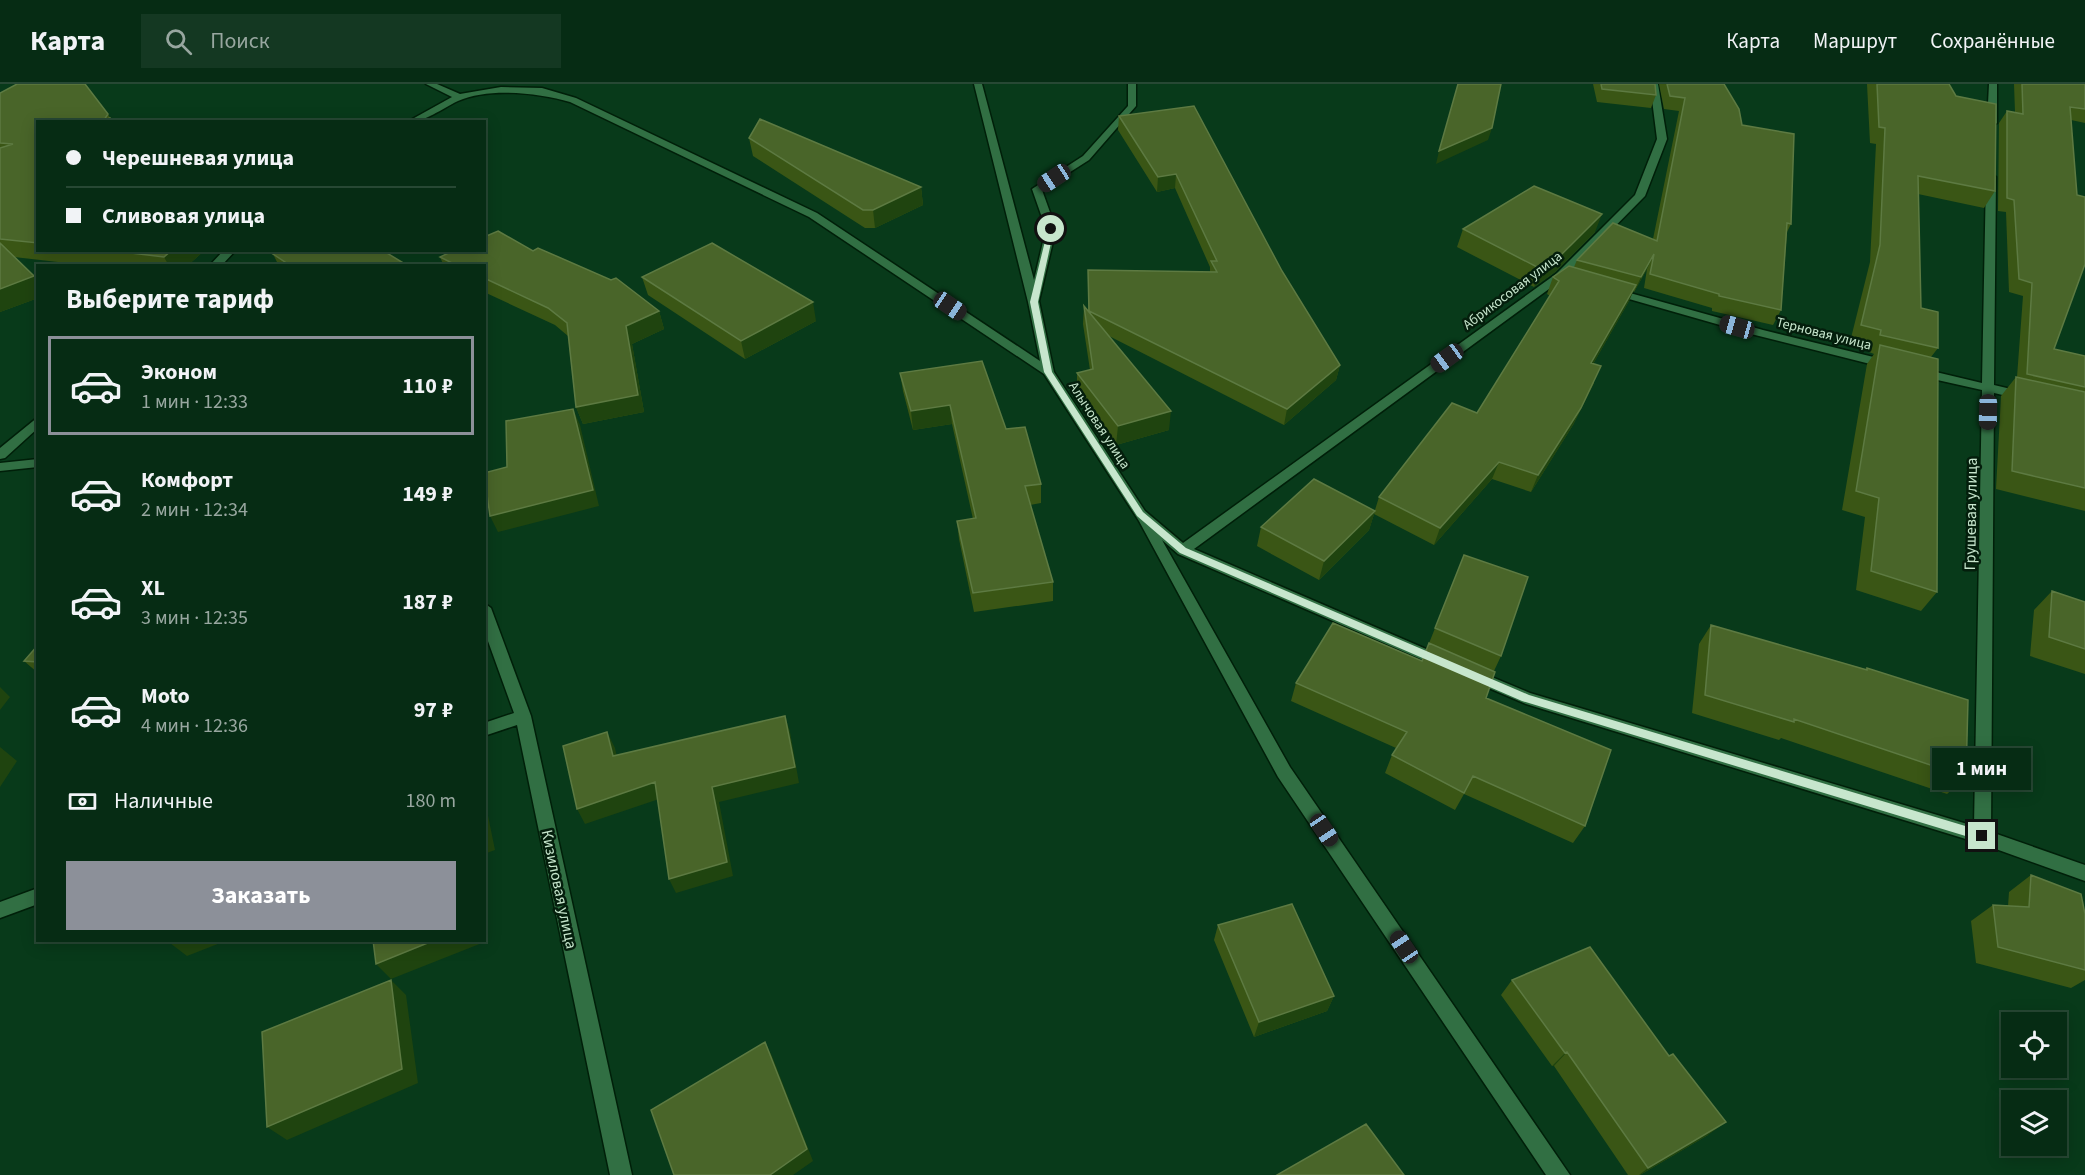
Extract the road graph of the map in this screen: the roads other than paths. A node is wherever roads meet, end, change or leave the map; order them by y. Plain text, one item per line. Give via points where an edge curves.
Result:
1 (430, 84) edge
2 (978, 84) edge
3 (1132, 84) edge
4 (1654, 84) edge
5 (1993, 84) edge
6 (459, 97) junction
7 (415, 120) edge
8 (1992, 142) edge
9 (1992, 166) edge
10 (229, 252) edge
11 (216, 264) edge
12 (1604, 288) edge
13 (1034, 302) junction
14 (1048, 372) junction
15 (1989, 388) junction
16 (2031, 398) edge
17 (36, 424) edge
18 (0, 455) edge
19 (36, 463) edge
20 (0, 467) edge
21 (1140, 514) junction
22 (1183, 550) junction
23 (486, 614) edge
24 (523, 716) junction
25 (486, 729) edge
26 (1982, 836) junction
27 (2085, 873) edge
28 (36, 897) edge
29 (0, 910) edge
30 (621, 1175) edge
31 (1559, 1175) edge

1 - 6 street
2 - 13 street, Алычовая улица
3 - 13 street via 1132,106 1086,158 1037,189 1051,229
4 - 22 street, Абрикосовая улица via 1662,139 1640,196 1565,277
5 - 8 street
6 - 7 street
6 - 14 street via 501,90 542,91 573,100 813,215
9 - 15 street, Грушевая улица
10 - 11 street
12 - 15 street, Терновая улица via 1759,333
13 - 14 street, Алычовая улица
14 - 21 street, Алычовая улица
15 - 16 street, Терновая улица
15 - 26 street, Грушевая улица
17 - 18 street
19 - 20 street
21 - 22 street, Алычовая улица
21 - 31 street via 1284,772
22 - 26 street, Алычовая улица via 1526,698
23 - 24 street, Кизиловая улица
24 - 25 street
24 - 30 street, Кизиловая улица
26 - 27 street, Алычовая улица
28 - 29 street

